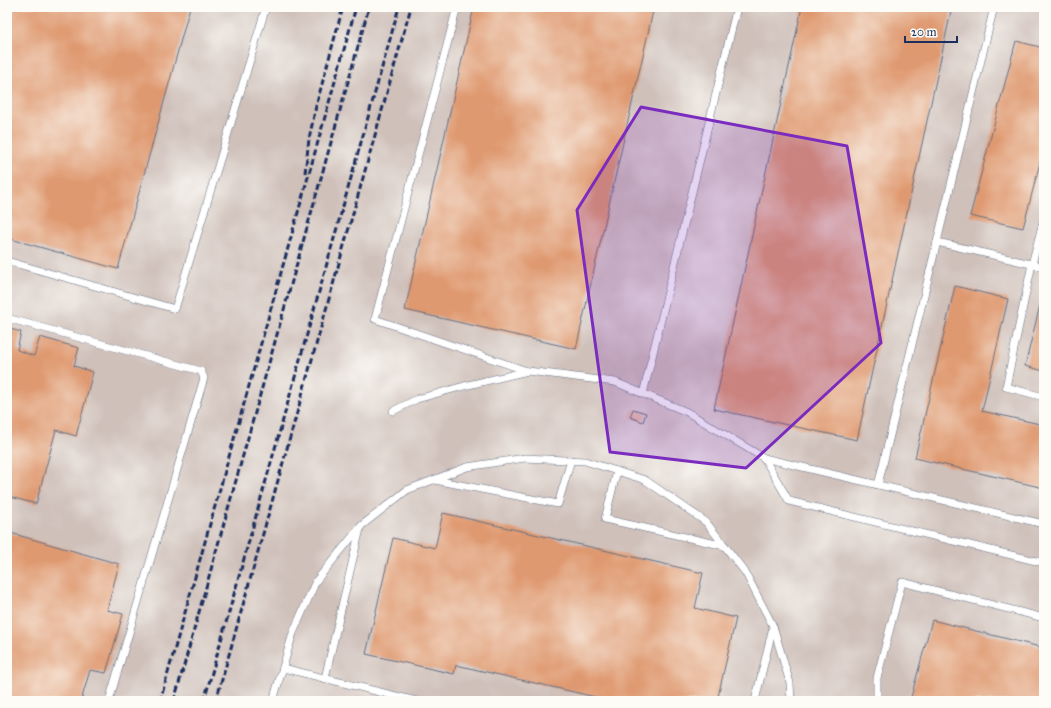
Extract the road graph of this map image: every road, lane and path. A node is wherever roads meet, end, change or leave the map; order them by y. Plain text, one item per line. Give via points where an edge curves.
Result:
1 (266, 7) edge
2 (457, 7) edge
3 (737, 7) edge
4 (994, 7) edge
5 (1044, 218) edge
6 (937, 242) junction
7 (7, 261) edge
8 (1032, 264) junction
9 (1044, 267) edge
10 (7, 318) edge
11 (528, 371) junction
12 (643, 394) junction
13 (1044, 397) edge
14 (393, 411) dead end
15 (764, 458) junction
16 (571, 460) junction
17 (617, 471) junction
18 (435, 480) junction
19 (878, 485) junction
20 (1044, 524) edge
21 (361, 526) junction
22 (725, 546) junction
23 (1044, 563) edge
24 (1044, 618) edge
25 (773, 626) junction
26 (283, 668) junction
27 (325, 678) junction
28 (109, 701) edge
29 (273, 701) edge
30 (416, 701) edge
31 (755, 701) edge
32 (791, 701) edge
33 (877, 701) edge

1 - 7 lane via 175,308
2 - 11 lane via 375,319
3 - 12 lane
4 - 6 lane
5 - 8 lane
6 - 8 lane
6 - 19 lane
8 - 9 lane
8 - 13 lane via 1006,387
10 - 28 lane via 201,371 204,378
11 - 12 lane via 615,382
11 - 14 lane via 417,399
12 - 15 lane via 687,412
15 - 19 lane
15 - 23 lane via 790,501
16 - 17 lane via 585,461
16 - 18 lane via 525,458 467,467
16 - 18 lane via 558,504
17 - 22 lane via 645,480 706,522
17 - 22 lane via 605,519
18 - 21 lane via 407,490
19 - 20 lane
21 - 26 lane via 316,581 293,633
21 - 27 lane
22 - 25 lane via 745,572
24 - 33 lane via 902,582 877,678
25 - 31 lane
25 - 32 lane via 790,683
26 - 27 lane
26 - 29 lane
27 - 30 lane

